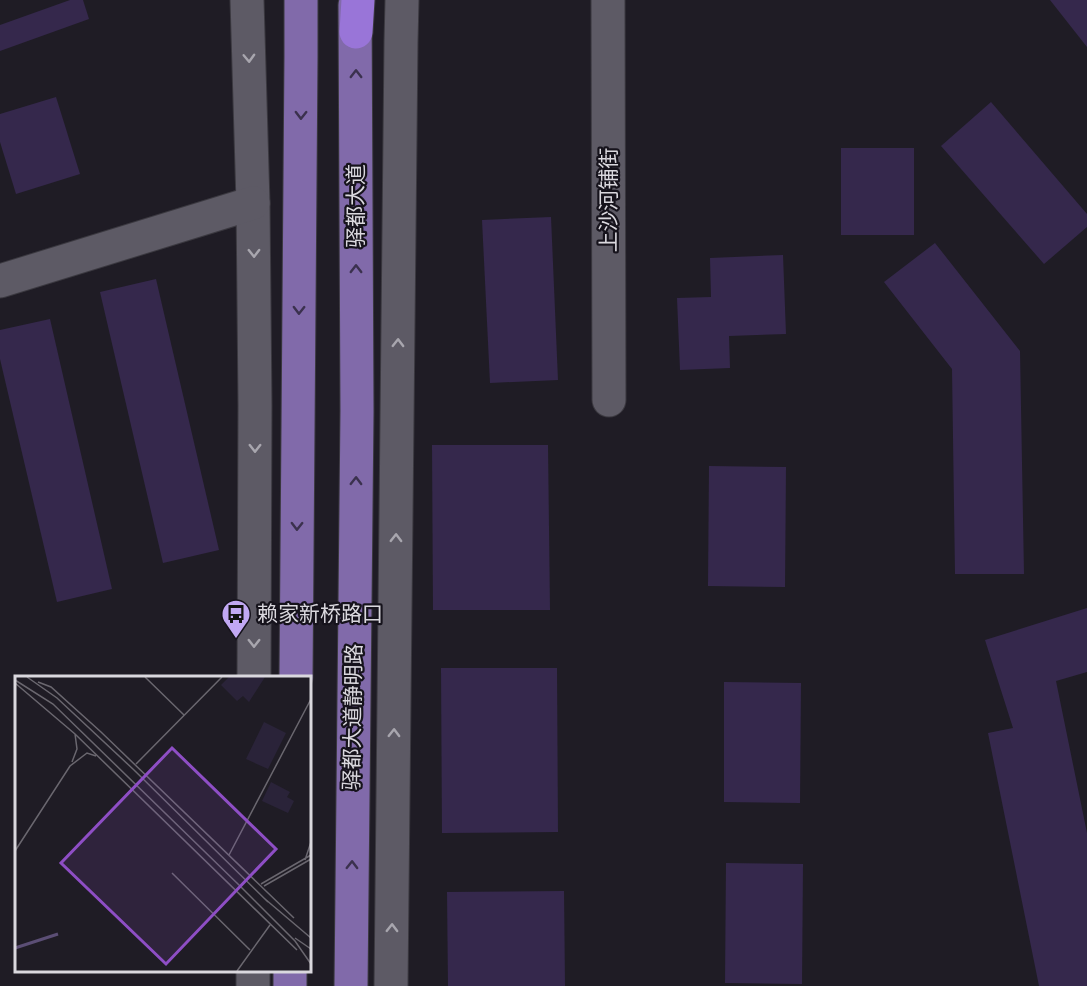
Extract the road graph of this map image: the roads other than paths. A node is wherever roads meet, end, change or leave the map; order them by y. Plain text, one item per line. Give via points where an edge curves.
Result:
1 (247, 0) edge
2 (301, 0) edge
3 (402, 0) edge
4 (608, 0) edge
5 (356, 11) edge
6 (253, 203) junction
7 (0, 281) edge
8 (609, 399) dead end
9 (357, 411) joint
10 (254, 676) edge
11 (296, 676) edge
12 (351, 986) edge
13 (391, 986) edge

1 -> 6 street
2 -> 11 main road
13 -> 3 street
4 - 8 street, 上沙河铺街
9 -> 5 main road, 驿都大道
6 - 7 street
6 -> 10 street
12 -> 9 main road, 驿都大道静明路

